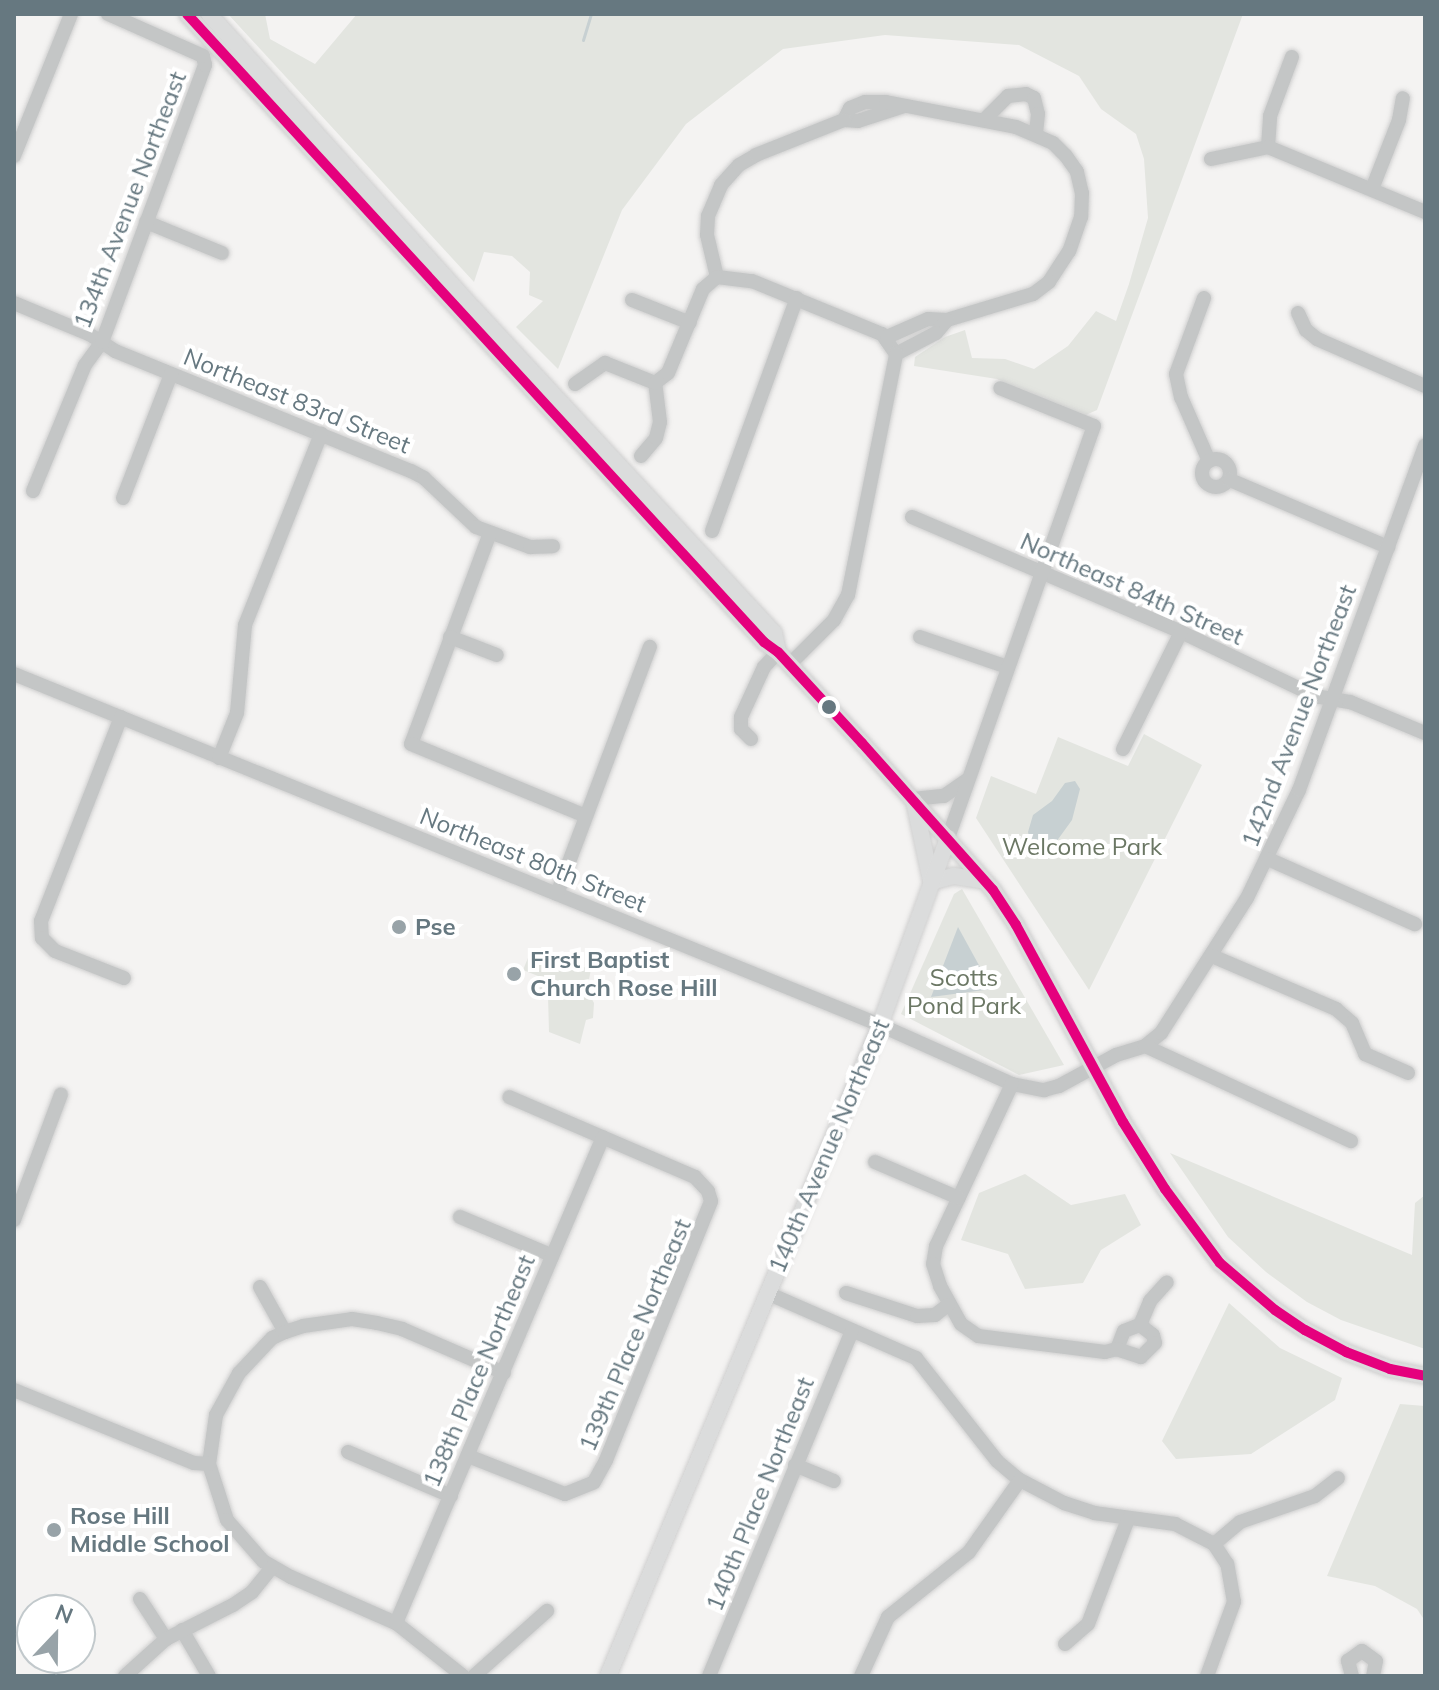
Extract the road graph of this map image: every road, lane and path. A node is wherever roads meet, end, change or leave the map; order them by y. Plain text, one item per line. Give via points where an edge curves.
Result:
1 (71, 14) edge
2 (108, 14) edge
3 (187, 14) edge
4 (209, 14) edge
5 (1292, 57) dead end
6 (1403, 98) dead end
7 (985, 119) junction
8 (1036, 134) junction
9 (1268, 147) junction
10 (14, 156) edge
11 (1211, 159) dead end
12 (1372, 189) junction
13 (1425, 212) edge
14 (146, 222) junction
15 (222, 253) dead end
16 (717, 277) junction
17 (797, 298) junction
18 (1204, 298) dead end
19 (632, 300) dead end
20 (14, 303) edge
21 (1298, 313) dead end
22 (947, 320) junction
23 (690, 323) junction
24 (887, 337) junction
25 (102, 342) junction
26 (896, 354) junction
27 (171, 374) junction
28 (655, 383) junction
29 (575, 384) dead end
30 (1425, 386) edge
31 (1000, 388) dead end
32 (321, 434) junction
33 (1425, 445) edge
34 (641, 456) dead end
35 (1209, 461) junction
36 (1230, 480) junction
37 (33, 491) dead end
38 (123, 498) dead end
39 (912, 517) dead end
40 (712, 531) dead end
41 (490, 533) junction
42 (553, 546) dead end
43 (1388, 547) junction
44 (1041, 572) junction
45 (1181, 632) junction
46 (450, 637) junction
47 (920, 637) dead end
48 (650, 647) dead end
49 (497, 655) dead end
50 (784, 658) junction
51 (1007, 667) junction
52 (14, 674) edge
53 (1334, 699) junction
54 (121, 717) junction
55 (1425, 733) edge
56 (751, 739) dead end
57 (1123, 749) dead end
58 (219, 758) junction
59 (970, 777) junction
60 (913, 799) junction
61 (586, 816) junction
62 (948, 838) junction
63 (1268, 859) junction
64 (985, 881) junction
65 (931, 882) junction
66 (557, 894) junction
67 (1415, 924) dead end
68 (1212, 956) junction
69 (124, 978) dead end
70 (880, 1025) junction
71 (1145, 1046) junction
72 (1094, 1069) junction
73 (1408, 1073) dead end
74 (1012, 1084) junction
75 (1033, 1090) joint
76 (61, 1094) dead end
77 (509, 1097) dead end
78 (603, 1137) junction
79 (1351, 1141) dead end
80 (875, 1162) dead end
81 (959, 1198) junction
82 (460, 1217) dead end
83 (14, 1220) edge
84 (551, 1255) junction
85 (1167, 1282) dead end
86 (260, 1287) dead end
87 (767, 1293) junction
88 (846, 1293) dead end
89 (948, 1305) junction
90 (1140, 1325) junction
91 (852, 1330) junction
92 (285, 1332) junction
93 (1117, 1349) junction
94 (504, 1373) junction
95 (1425, 1376) edge
96 (14, 1390) edge
97 (348, 1452) dead end
98 (468, 1456) junction
99 (209, 1464) junction
100 (795, 1465) junction
101 (1338, 1478) dead end
102 (1020, 1480) junction
103 (834, 1481) dead end
104 (451, 1496) junction
105 (1128, 1519) junction
106 (1214, 1544) junction
107 (272, 1567) junction
108 (140, 1599) dead end
109 (547, 1611) dead end
110 (396, 1623) junction
111 (182, 1630) junction
112 (166, 1639) junction
113 (1065, 1644) dead end
114 (1209, 1675) edge
115 (125, 1676) edge
116 (209, 1676) edge
117 (463, 1676) edge
118 (474, 1676) edge
119 (608, 1676) edge
120 (709, 1676) edge
121 (861, 1676) edge
122 (1352, 1676) edge
123 (1373, 1676) edge

1 - 10 street
2 - 14 street, 134th Avenue Northeast via 203,56 205,65
3 - 50 main road
4 - 50 main road via 462,297 705,555 774,633
5 - 9 street via 1270,116
6 - 12 street
7 - 8 street
7 - 8 street via 1008,96 1026,94 1036,106
7 - 16 street via 865,102 850,108 844,120 739,165 721,185 708,216
8 - 22 street via 1053,143 1077,172 1081,217 1069,251 1060,268 1033,294
9 - 11 street
9 - 12 street
12 - 13 street
14 - 15 street
14 - 25 street, 134th Avenue Northeast
16 - 17 street via 752,281
16 - 23 street via 703,289
17 - 24 street
17 - 40 street
18 - 35 street via 1176,374
19 - 23 street
20 - 25 street, Northeast 83rd Street
21 - 30 street via 1317,339
22 - 24 street via 928,319
22 - 26 street via 936,333
23 - 28 street via 668,373
24 - 26 street
25 - 27 street, Northeast 83rd Street
25 - 37 street, 134th Avenue Northeast via 85,365
26 - 50 street via 848,595 834,620
27 - 32 street, Northeast 83rd Street
27 - 38 street
28 - 29 street via 605,363
28 - 34 street via 660,422 656,438
31 - 44 street, 140th Avenue Northeast via 1094,426
32 - 41 street, Northeast 83rd Street via 424,478 459,515
32 - 58 street via 245,625 237,713
33 - 43 street, 142nd Avenue Northeast
35 - 36 street via 1226,462
35 - 36 street via 1202,472 1208,485 1218,488
36 - 43 street
39 - 44 street, Northeast 84th Street
41 - 42 street, Northeast 83rd Street via 530,547
41 - 46 street
43 - 53 street, 142nd Avenue Northeast
44 - 45 street, Northeast 84th Street
44 - 51 street, 140th Avenue Northeast
45 - 53 street, Northeast 84th Street via 1315,696
45 - 57 street
46 - 49 street
46 - 61 street via 411,744
47 - 51 street
48 - 61 street
50 - 56 street via 764,667 741,717 741,729
50 - 60 main road
51 - 59 street, 140th Avenue Northeast
52 - 54 street, Northeast 80th Street
53 - 55 street, Northeast 84th Street
53 - 63 street, 142nd Avenue Northeast
54 - 58 street, Northeast 80th Street
54 - 69 street via 41,921 42,938 55,951
58 - 66 street, Northeast 80th Street
59 - 60 street via 944,796
59 - 62 street, 140th Avenue Northeast
60 - 62 main road
60 - 65 main road
61 - 66 street
62 - 64 main road
62 - 65 main road, 140th Avenue Northeast
63 - 67 street
63 - 68 street, 142nd Avenue Northeast
64 - 65 main road via 954,876
64 - 72 main road via 1016,925
65 - 70 main road, 140th Avenue Northeast
66 - 70 street, Northeast 80th Street
68 - 71 street, 142nd Avenue Northeast via 1174,1016
68 - 73 street via 1336,1009 1352,1023 1365,1054
70 - 74 street, Northeast 80th Street
70 - 87 main road, 140th Avenue Northeast
71 - 72 street, 142nd Avenue Northeast
71 - 79 street
72 - 75 street, 142nd Avenue Northeast via 1059,1086
72 - 95 main road via 1165,1189 1220,1263 1305,1330 1390,1369
74 - 75 street, Northeast 80th Street
74 - 81 street
76 - 83 street
77 - 78 street
78 - 84 street, 138th Place Northeast
78 - 98 street, 139th Place Northeast via 695,1177 708,1191 709,1214 601,1474 585,1489 565,1494
80 - 81 street
81 - 89 street via 933,1264
82 - 84 street
84 - 94 street, 138th Place Northeast
85 - 90 street via 1150,1301
86 - 92 street
87 - 91 street
87 - 119 main road, 140th Avenue Northeast
88 - 89 street via 917,1316 935,1315
89 - 93 street via 969,1331 994,1340
90 - 93 street via 1124,1331
90 - 93 street via 1155,1343 1147,1354 1131,1356
91 - 100 street, 140th Place Northeast
91 - 102 street via 916,1358 978,1441
92 - 94 street via 352,1319 377,1323
92 - 99 street via 258,1351 226,1394 216,1415
94 - 98 street, 138th Place Northeast
96 - 99 street via 194,1463
97 - 104 street
98 - 104 street, 138th Place Northeast
99 - 107 street via 227,1520
100 - 103 street
100 - 120 street, 140th Place Northeast
101 - 106 street via 1315,1496 1240,1522
102 - 105 street via 1064,1503
102 - 121 street via 969,1552 888,1617
104 - 110 street, 138th Place Northeast
105 - 106 street via 1175,1524
105 - 113 street via 1088,1624
106 - 114 street via 1227,1564 1234,1602
107 - 110 street
107 - 111 street via 243,1599
108 - 112 street
109 - 118 street
110 - 117 street
111 - 112 street
111 - 116 street
112 - 115 street
122 - 123 street via 1348,1661 1362,1651 1376,1661

